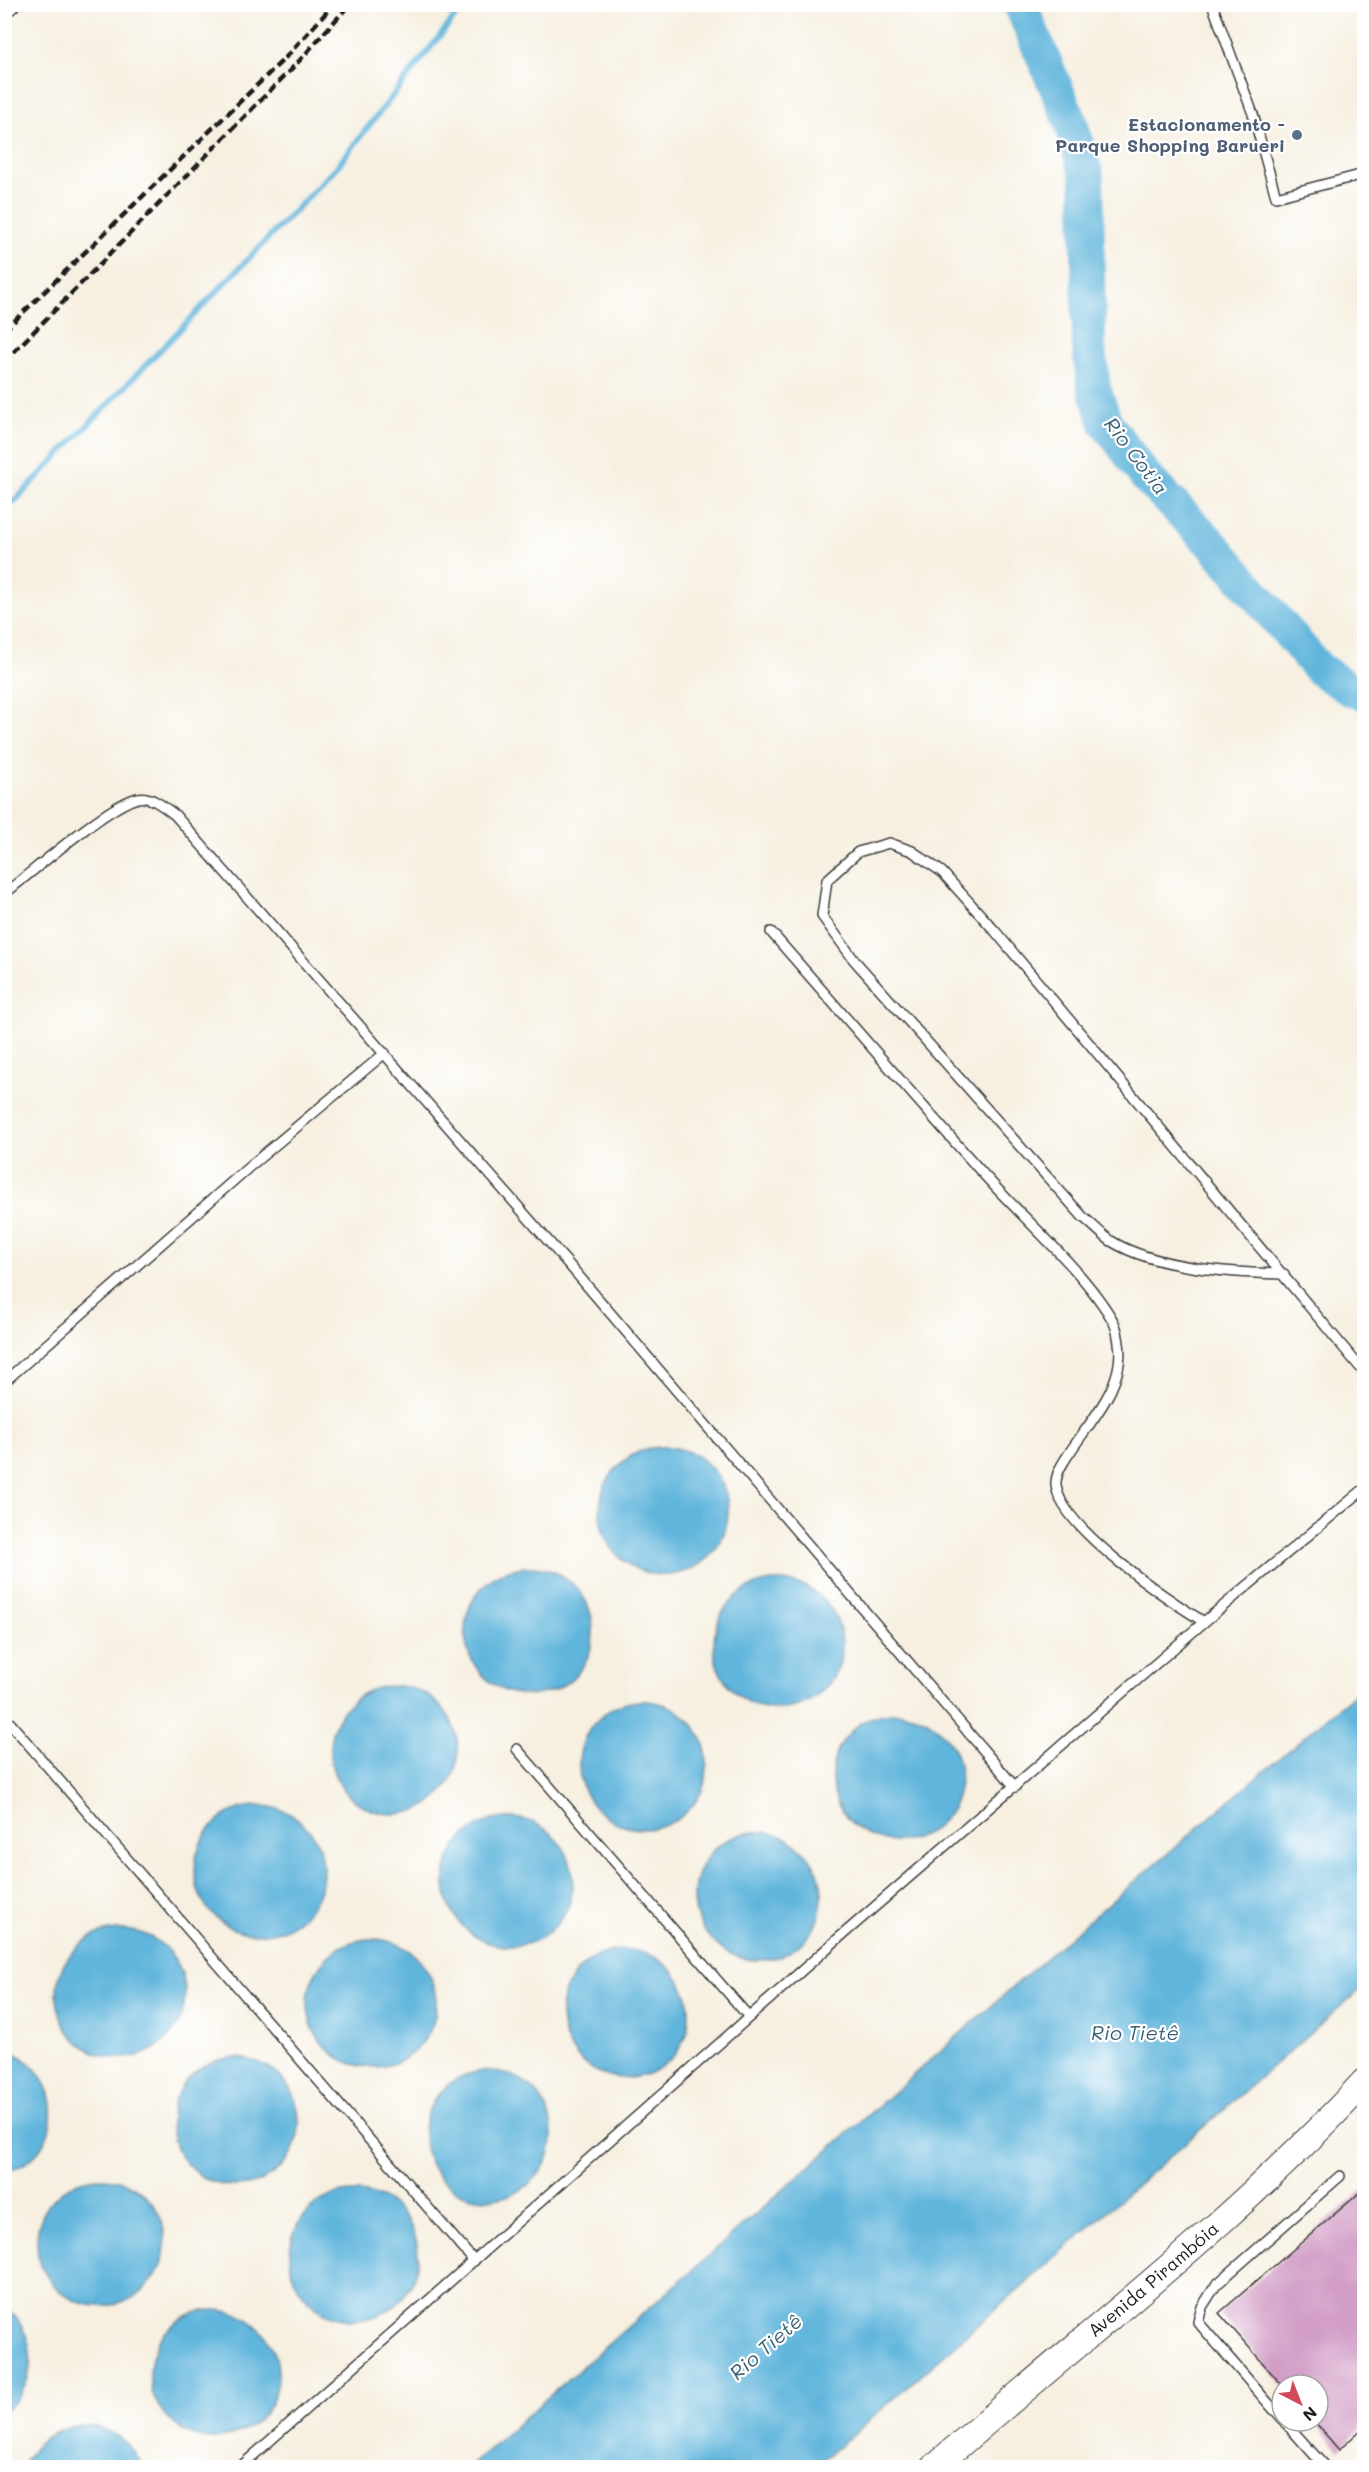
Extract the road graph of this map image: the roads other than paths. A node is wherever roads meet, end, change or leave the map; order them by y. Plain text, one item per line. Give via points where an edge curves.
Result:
1 (10, 4) edge
2 (1212, 4) edge
3 (4, 9) edge
4 (1365, 174) edge
5 (4, 894) edge
6 (771, 932) dead end
7 (385, 1053) junction
8 (1284, 1274) junction
9 (1365, 1372) edge
10 (4, 1382) edge
11 (1365, 1489) edge
12 (1204, 1622) junction
13 (4, 1716) edge
14 (517, 1749) dead end
15 (1015, 1787) junction
16 (749, 2017) junction
17 (1365, 2082) edge
18 (1340, 2176) dead end
19 (474, 2260) junction
20 (1270, 2405) edge
21 (1295, 2433) edge
22 (239, 2468) edge
23 (933, 2468) edge
24 (1326, 2468) edge

1 - 3 street
2 - 4 lane via 1253,114 1276,197
5 - 7 lane via 108,813 138,798 158,802 175,816
6 - 12 lane via 1093,1292 1115,1323 1120,1368 1101,1407 1062,1465 1056,1485 1078,1523 1105,1550
7 - 10 lane
7 - 15 lane
8 - 8 lane via 1225,1273 1184,1265 1111,1241 1083,1216 854,960 822,916 827,880 858,852 889,843 912,851 942,872
8 - 9 lane
11 - 12 lane
12 - 15 lane
13 - 19 lane
14 - 16 lane
15 - 16 lane
16 - 19 lane
17 - 23 main road, Avenida Pirambóia via 1296,2154 1188,2252
18 - 20 lane via 1216,2285 1202,2307 1198,2322
19 - 22 lane
21 - 24 lane

